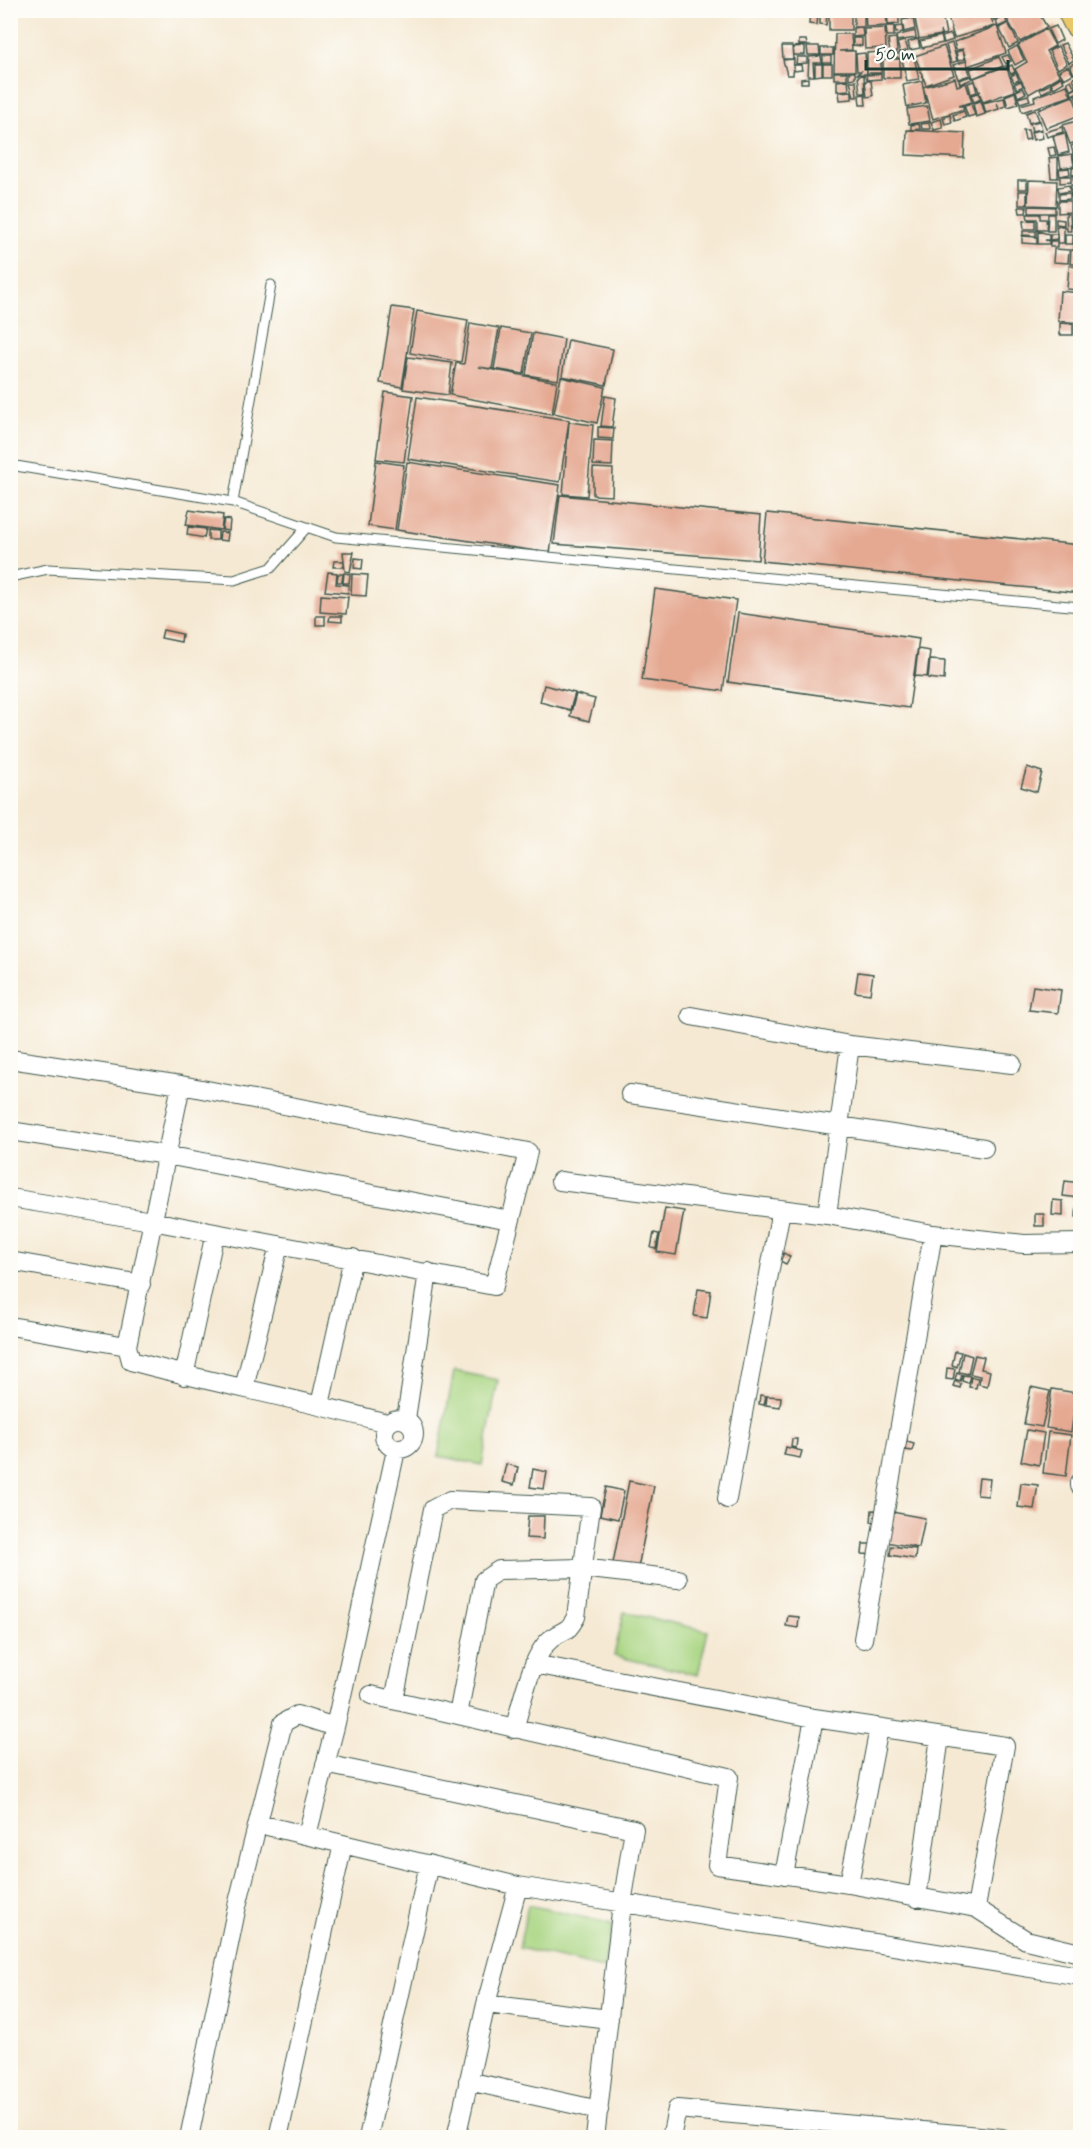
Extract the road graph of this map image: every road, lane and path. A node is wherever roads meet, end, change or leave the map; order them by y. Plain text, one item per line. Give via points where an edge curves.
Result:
1 (1074, 10) edge
2 (1080, 22) edge
3 (272, 285) dead end
4 (10, 465) edge
5 (233, 502) junction
6 (307, 527) junction
7 (10, 576) edge
8 (1080, 607) edge
9 (691, 1016) dead end
10 (850, 1045) junction
11 (10, 1059) edge
12 (1012, 1064) dead end
13 (181, 1085) junction
14 (630, 1094) dead end
15 (839, 1126) junction
16 (10, 1131) edge
17 (984, 1148) dead end
18 (166, 1155) junction
19 (560, 1181) dead end
20 (10, 1198) edge
21 (781, 1210) junction
22 (827, 1215) junction
23 (152, 1221) junction
24 (510, 1221) junction
25 (215, 1233) junction
26 (933, 1234) junction
27 (1080, 1243) edge
28 (279, 1245) junction
29 (353, 1258) junction
30 (10, 1261) edge
31 (428, 1272) junction
32 (141, 1284) junction
33 (10, 1326) edge
34 (127, 1346) junction
35 (184, 1376) junction
36 (244, 1388) junction
37 (320, 1405) junction
38 (406, 1419) junction
39 (386, 1424) junction
40 (396, 1449) junction
41 (727, 1499) dead end
42 (581, 1568) junction
43 (678, 1579) dead end
44 (863, 1639) dead end
45 (534, 1664) junction
46 (371, 1695) dead end
47 (394, 1700) junction
48 (458, 1715) junction
49 (814, 1718) junction
50 (335, 1726) junction
51 (879, 1728) junction
52 (514, 1729) junction
53 (940, 1737) junction
54 (325, 1764) junction
55 (259, 1824) junction
56 (307, 1835) junction
57 (343, 1844) junction
58 (429, 1864) junction
59 (784, 1875) junction
60 (849, 1884) junction
61 (518, 1886) junction
62 (917, 1898) junction
63 (622, 1904) junction
64 (976, 1908) junction
65 (1080, 1953) edge
66 (1080, 1976) edge
67 (486, 2004) junction
68 (609, 2019) junction
69 (468, 2081) junction
70 (599, 2110) junction
71 (189, 2138) edge
72 (278, 2138) edge
73 (368, 2138) edge
74 (456, 2138) edge
75 (596, 2138) edge
76 (671, 2138) edge
77 (1002, 2138) edge

1 - 2 highway
3 - 5 lane
4 - 5 lane
5 - 6 lane
6 - 7 lane via 271,568 234,580 48,569
6 - 8 lane via 336,537
9 - 10 street
10 - 12 street
10 - 15 street
11 - 13 street
13 - 18 street
13 - 24 street via 528,1152
14 - 15 street
15 - 17 street
15 - 22 street
16 - 18 street
18 - 23 street
18 - 24 street
19 - 21 street
20 - 23 street
21 - 22 street
21 - 41 street
22 - 26 street
23 - 25 street
23 - 32 street
24 - 31 street via 494,1286
25 - 28 street
25 - 35 street
26 - 27 street via 1024,1244
26 - 44 street
28 - 29 street
28 - 36 street
29 - 31 street
29 - 37 street
30 - 32 street
31 - 38 street
32 - 34 street
33 - 34 street
34 - 35 street via 131,1361
35 - 36 street
36 - 37 street
37 - 39 street
38 - 39 street via 395,1418
38 - 40 street via 413,1427 414,1438 407,1447
39 - 40 street via 382,1434 386,1444
40 - 50 street
42 - 43 street
42 - 45 street via 576,1617 568,1631 552,1638
42 - 47 street via 591,1507 450,1500 433,1509
42 - 48 street via 499,1570 484,1580
45 - 49 street
45 - 52 street
46 - 47 street
47 - 48 street
48 - 52 street
49 - 51 street
49 - 59 street
50 - 54 street
50 - 55 street via 297,1715 283,1723
51 - 53 street
51 - 60 street
52 - 59 street via 729,1778 717,1864
53 - 62 street
53 - 64 street via 1005,1746
54 - 56 street
54 - 63 street via 634,1829
55 - 56 street
55 - 71 street via 237,1906
56 - 57 street
57 - 58 street
57 - 72 street
58 - 61 street
58 - 73 street
59 - 60 street
60 - 62 street
61 - 63 street
61 - 67 street
62 - 64 street
63 - 66 street
63 - 68 street
64 - 65 street via 1026,1940
67 - 68 street
67 - 69 street
68 - 70 street
69 - 70 street
69 - 74 street
70 - 75 street
76 - 77 street via 676,2109

